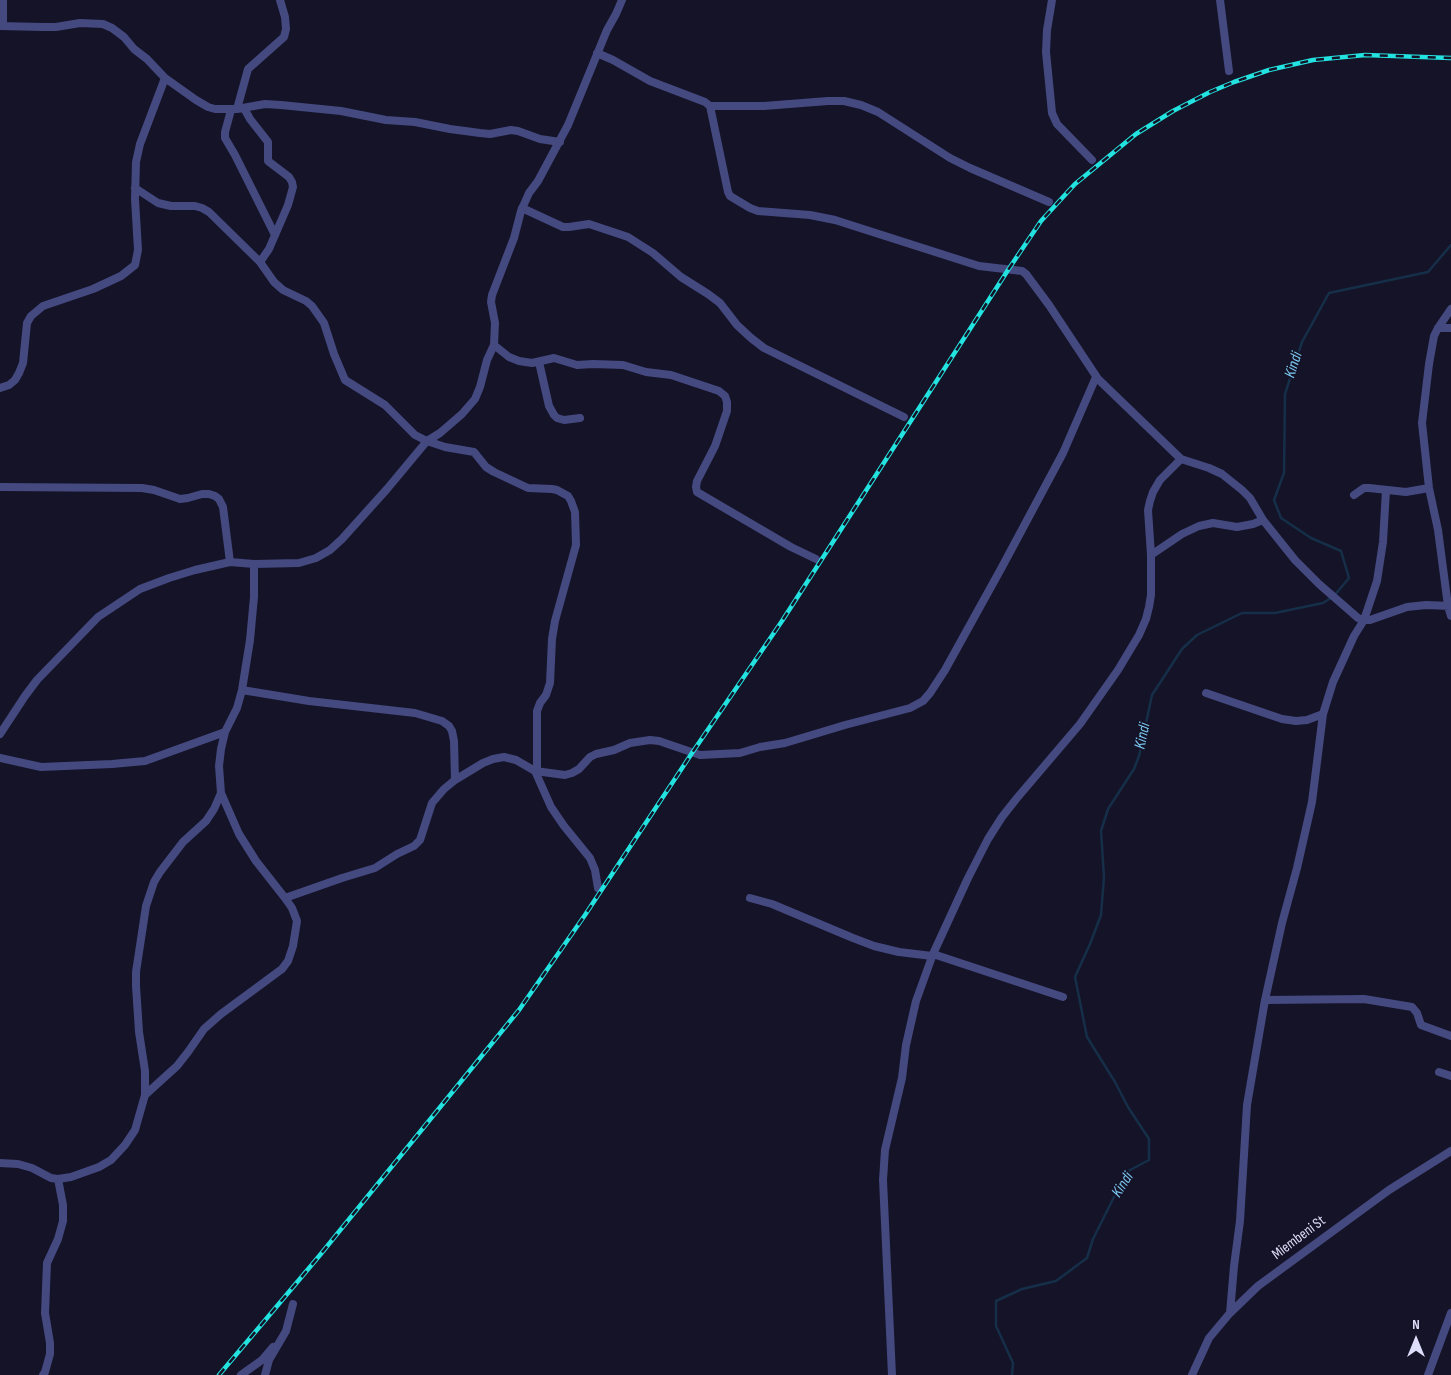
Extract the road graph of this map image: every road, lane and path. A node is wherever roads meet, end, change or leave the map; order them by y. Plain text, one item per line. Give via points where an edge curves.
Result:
1 (3, 0) edge
2 (280, 0) edge
3 (622, 0) edge
4 (1052, 0) edge
5 (1220, 0) edge
6 (1, 26) edge
7 (597, 53) junction
8 (1229, 71) dead end
9 (166, 78) junction
10 (710, 106) junction
11 (238, 109) junction
12 (560, 142) junction
13 (1092, 160) dead end
14 (135, 188) junction
15 (1049, 202) dead end
16 (522, 208) junction
17 (274, 235) junction
18 (260, 262) junction
19 (1451, 309) edge
20 (1438, 328) junction
21 (1451, 328) edge
22 (494, 345) junction
23 (539, 362) junction
24 (1096, 376) junction
25 (0, 388) edge
26 (904, 417) dead end
27 (580, 418) dead end
28 (427, 441) junction
29 (1181, 459) junction
30 (0, 487) edge
31 (1429, 488) junction
32 (1386, 490) junction
33 (1354, 496) dead end
34 (1263, 520) junction
35 (1151, 555) junction
36 (816, 559) dead end
37 (230, 562) junction
38 (254, 564) junction
39 (1449, 606) edge
40 (1451, 616) edge
41 (1364, 620) junction
42 (242, 690) junction
43 (1206, 693) dead end
44 (1323, 714) junction
45 (225, 732) junction
46 (0, 734) edge
47 (0, 758) edge
48 (536, 771) junction
49 (456, 780) junction
50 (222, 794) junction
51 (598, 888) dead end
52 (286, 898) junction
53 (750, 898) dead end
54 (932, 955) junction
55 (1063, 997) dead end
56 (1265, 1000) junction
57 (1451, 1036) edge
58 (1439, 1072) dead end
59 (1451, 1076) edge
60 (145, 1095) junction
61 (1451, 1151) edge
62 (0, 1163) edge
63 (58, 1180) junction
64 (293, 1304) dead end
65 (1230, 1313) junction
66 (1451, 1314) edge
67 (286, 1331) junction
68 (43, 1375) edge
69 (241, 1375) edge
70 (265, 1375) edge
71 (892, 1375) edge
72 (1192, 1375) edge
73 (1428, 1375) edge

1 - 6 street
2 - 11 street via 285,17 284,36 248,69
3 - 7 street
4 - 13 street via 1046,52 1052,113 1057,124
5 - 8 street
6 - 9 street via 42,28 80,23 103,24 124,37
7 - 10 street via 650,81
7 - 12 street
9 - 11 street via 208,107
9 - 14 street via 140,144
10 - 15 street via 828,101 861,105 878,112 950,158
10 - 24 street via 730,196 758,211 835,220 979,266 1022,271
11 - 12 street via 265,104 307,108 480,133 511,130
11 - 17 street via 224,132 225,138
11 - 17 street via 268,142 268,161 292,182 292,194
12 - 16 street
14 - 18 street via 158,203 195,206 209,212
14 - 25 street via 138,250 135,265 121,276 44,306 31,316 19,373 9,385
16 - 22 street via 492,295
16 - 26 street via 563,227 589,224 628,237 720,303 750,338 764,348
17 - 18 street
18 - 28 street via 274,282 306,301 324,322 345,380 385,405 416,435
19 - 20 street
20 - 21 street
20 - 31 street via 1428,364 1422,423
22 - 23 street via 509,357
22 - 28 street via 475,399 462,414
23 - 27 street via 554,415 564,420
23 - 36 street via 554,358 578,365 623,365 671,375 719,391 725,396 726,411 715,446 697,481 696,492
24 - 29 street
24 - 48 street via 1063,453 1007,559 923,701 910,708 740,753 700,755 650,740 596,754 579,769 565,775
28 - 38 street via 330,550 299,563
28 - 48 street via 474,452 494,472 528,488 557,490 572,501 576,545 555,621 550,683 537,711
29 - 34 street via 1222,474 1250,498
29 - 35 street via 1160,480 1150,501
30 - 37 street via 142,488 180,499 209,494 219,499 224,507
31 - 32 street via 1406,492
31 - 39 street
32 - 33 street via 1364,488
32 - 41 street via 1378,581
34 - 35 street via 1237,527 1213,523 1199,526
34 - 41 street via 1319,584
35 - 54 street via 1149,607 1139,634 1080,724 1002,817 968,878
37 - 38 street
37 - 46 street via 194,570 140,589 98,616 37,680
38 - 42 street via 250,640
39 - 40 street
39 - 41 street via 1407,607
41 - 44 street via 1341,662
42 - 45 street
42 - 49 street via 415,713 442,722 452,731
43 - 44 street via 1296,721
44 - 56 street via 1312,802
45 - 47 street via 137,762 41,767
45 - 50 street via 219,766
48 - 49 street via 516,760 493,759
48 - 51 street via 552,807 590,858
49 - 52 street via 432,803 420,840 414,846 375,868
50 - 52 street via 246,847
50 - 60 street via 206,821 183,842 160,872 146,906 136,972
52 - 60 street via 297,921 288,961 204,1029 177,1066
53 - 54 street via 874,946
54 - 55 street
54 - 71 street via 910,1023 902,1078 885,1150 883,1180
56 - 57 street via 1364,999 1406,1006 1418,1013 1420,1025
56 - 65 street via 1247,1106
58 - 59 street
60 - 63 street via 135,1130 111,1160
61 - 65 street, Miembeni St via 1340,1225 1258,1286
62 - 63 street via 32,1168
63 - 68 street via 63,1221 47,1263 45,1313 50,1354
64 - 67 street
65 - 72 street, Miembeni St via 1209,1338
66 - 73 street
67 - 69 street via 262,1360
67 - 70 street via 269,1360

